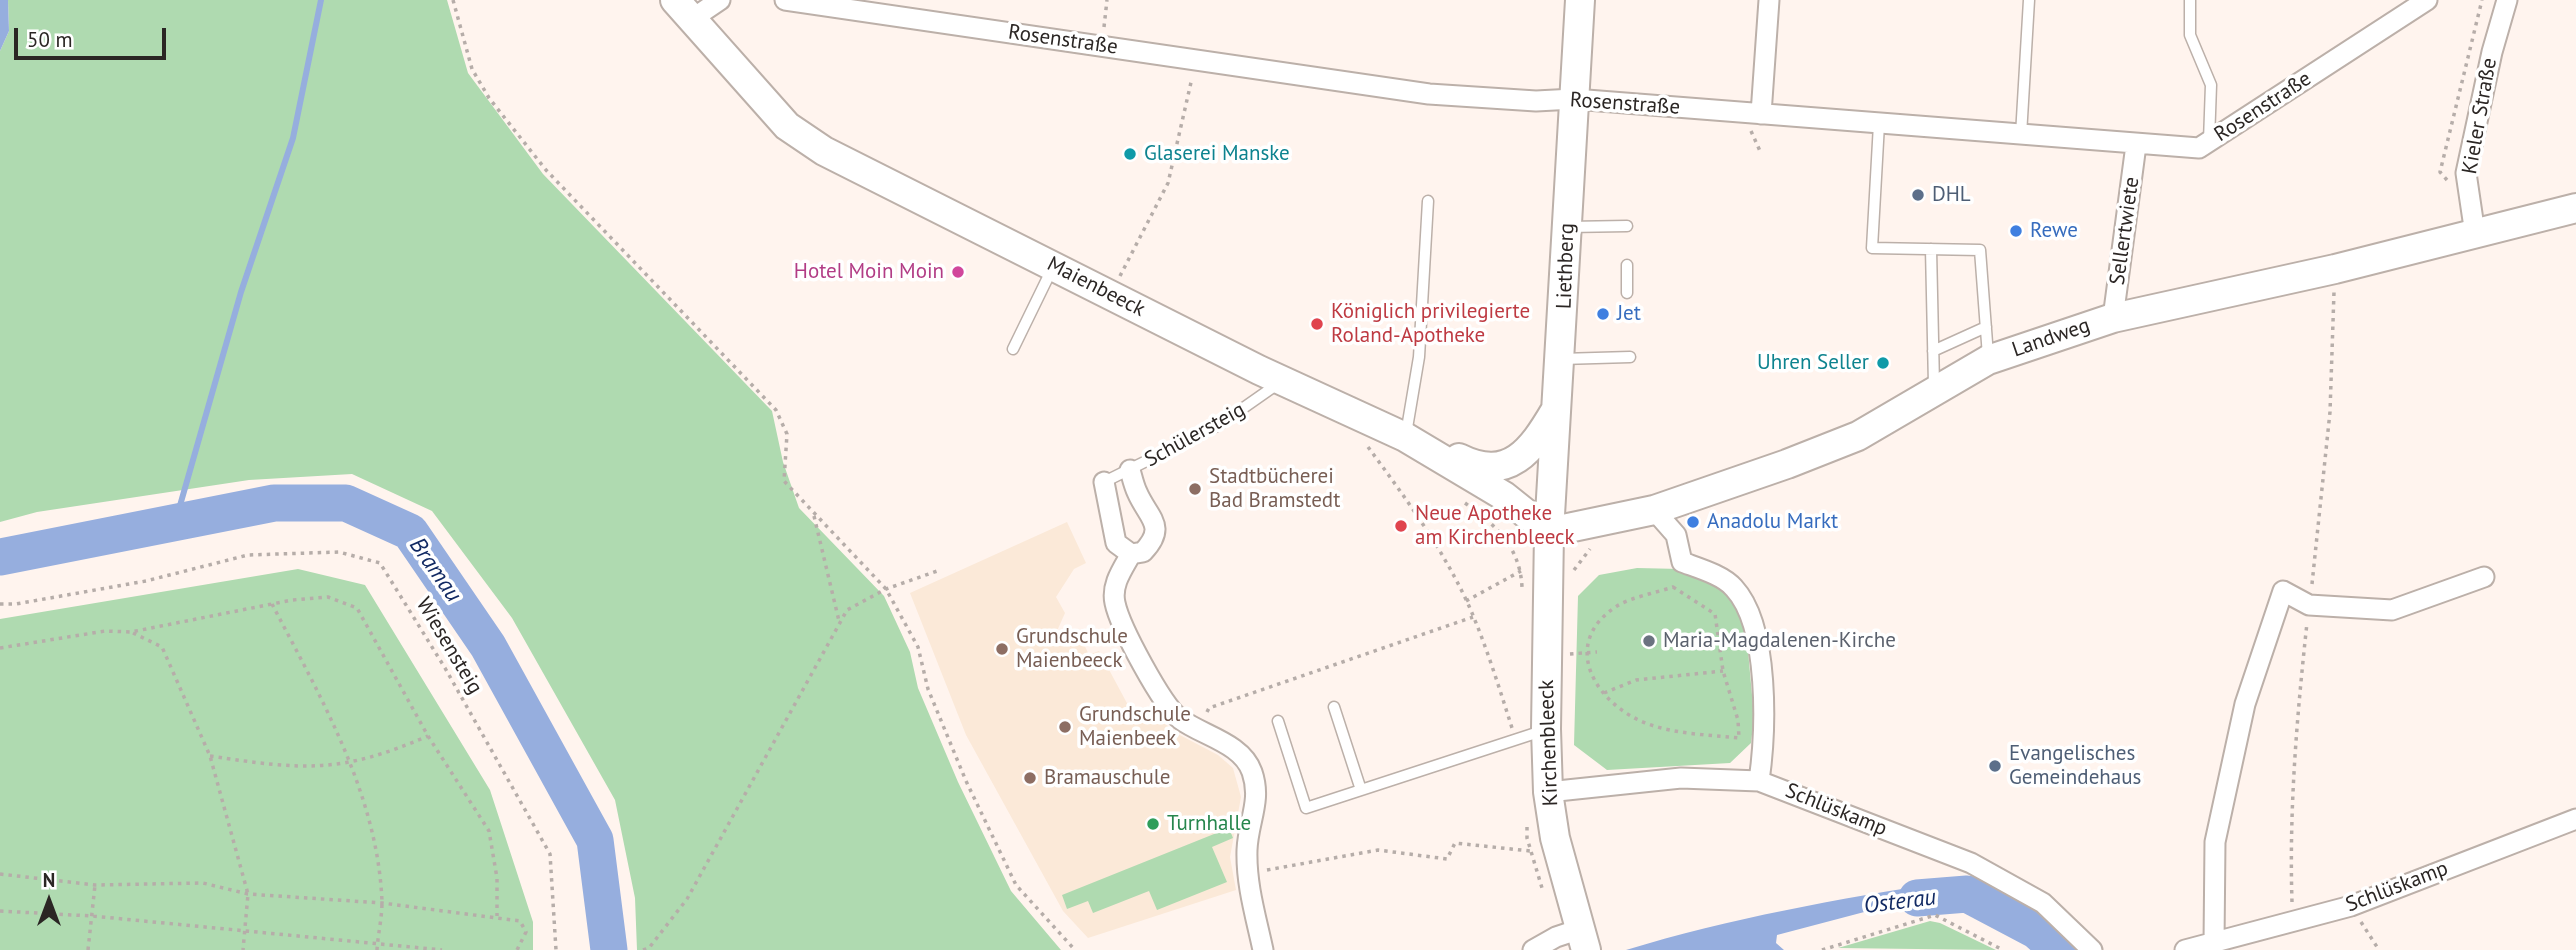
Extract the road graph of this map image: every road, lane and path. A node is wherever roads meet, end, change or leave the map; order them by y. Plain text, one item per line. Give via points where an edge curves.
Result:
1 (453, 0) edge
2 (720, 0) edge
3 (786, 0) edge
4 (1107, 0) edge
5 (1580, 0) edge
6 (1769, 0) edge
7 (2029, 0) edge
8 (2190, 0) edge
9 (2427, 0) edge
10 (2507, 0) edge
11 (684, 9) edge
12 (1101, 46) junction
13 (1197, 59) junction
14 (1574, 99) junction
15 (1761, 114) junction
16 (1880, 124) junction
17 (2021, 135) junction
18 (2209, 142) junction
19 (2136, 145) junction
20 (1428, 201) dead end
21 (2576, 208) edge
22 (1627, 226) dead end
23 (1567, 227) junction
24 (2475, 234) junction
25 (1931, 249) junction
26 (1054, 265) junction
27 (1628, 265) dead end
28 (1111, 293) junction
29 (1627, 293) dead end
30 (2113, 318) junction
31 (1986, 327) junction
32 (1013, 349) dead end
33 (1933, 351) junction
34 (1630, 357) dead end
35 (1561, 359) junction
36 (1988, 360) junction
37 (1282, 381) junction
38 (1935, 393) junction
39 (1558, 405) junction
40 (1405, 437) junction
41 (1366, 443) dead end
42 (1130, 470) junction
43 (1104, 482) joint
44 (1462, 501) dead end
45 (1654, 510) junction
46 (813, 514) junction
47 (1549, 532) junction
48 (1594, 544) dead end
49 (1131, 554) junction
50 (940, 570) dead end
51 (1521, 571) junction
52 (1570, 574) dead end
53 (2484, 577) dead end
54 (886, 589) junction
55 (1522, 596) dead end
56 (1466, 601) junction
57 (0, 604) edge
58 (272, 604) junction
59 (1473, 617) junction
60 (840, 623) junction
61 (131, 632) junction
62 (1569, 646) dead end
63 (0, 648) edge
64 (1597, 652) dead end
65 (1586, 653) junction
66 (1568, 654) junction
67 (1568, 664) dead end
68 (1723, 671) junction
69 (1604, 693) junction
70 (1334, 707) dead end
71 (1183, 720) junction
72 (1278, 722) dead end
73 (1546, 729) junction
74 (428, 736) junction
75 (1515, 739) junction
76 (211, 756) junction
77 (350, 762) junction
78 (1759, 781) junction
79 (1361, 790) junction
80 (1548, 792) junction
81 (1527, 815) dead end
82 (2576, 819) edge
83 (1531, 851) junction
84 (1248, 873) junction
85 (0, 874) edge
86 (95, 885) junction
87 (248, 894) junction
88 (1545, 900) dead end
89 (382, 903) junction
90 (2351, 906) junction
91 (0, 911) edge
92 (92, 916) junction
93 (497, 916) junction
94 (244, 930) junction
95 (1583, 939) edge
96 (377, 943) junction
97 (2214, 943) junction
98 (1832, 949) edge
99 (88, 950) edge
100 (243, 950) edge
101 (377, 950) edge
102 (442, 950) edge
103 (517, 950) edge
104 (556, 950) edge
105 (643, 950) edge
106 (1075, 950) edge
107 (1264, 950) edge
108 (1533, 950) edge
109 (1822, 950) edge
110 (2003, 950) edge
111 (2092, 950) edge
112 (2185, 950) edge
113 (2379, 950) edge

1 - 46 path via 472,69 530,149 776,410 787,434 783,481
2 - 11 street
3 - 12 street, Rosenstraße
4 - 12 path
5 - 14 street, Liethberg
6 - 15 street
7 - 17 lane
8 - 18 lane via 2190,36 2211,85
9 - 18 street, Rosenstraße
10 - 24 street, Kieler Straße via 2466,173
11 - 26 street, Maienbeeck via 787,126 824,151
12 - 13 street, Rosenstraße
13 - 14 street, Rosenstraße via 1429,94
13 - 28 path via 1168,183
14 - 15 street, Rosenstraße
14 - 23 street, Liethberg
15 - 16 street, Rosenstraße
16 - 17 street, Rosenstraße
16 - 25 lane via 1872,248
17 - 19 street, Rosenstraße
18 - 19 street, Rosenstraße via 2200,148
19 - 30 street, Sellertwiete
20 - 40 lane via 1419,357
21 - 24 street, Landweg
22 - 23 lane
23 - 35 street, Liethberg
24 - 30 street, Landweg
25 - 31 lane via 1980,250
25 - 33 lane
26 - 28 street, Maienbeeck
26 - 32 lane
27 - 29 lane
28 - 37 street, Maienbeeck
30 - 36 street, Landweg
31 - 33 lane
31 - 36 lane
33 - 38 lane
34 - 35 lane
35 - 39 street, Liethberg
36 - 38 street, Landweg
37 - 40 street, Maienbeeck
37 - 42 lane, Schülersteig via 1219,425
38 - 45 street, Landweg via 1858,436
39 - 40 street via 1536,443 1515,461 1492,467
39 - 47 street, Liethberg
40 - 47 street, Maienbeeck via 1504,496
41 - 56 path via 1427,530
42 - 43 lane, Schülersteig
42 - 49 street via 1156,527 1152,543 1143,552
43 - 49 street via 1116,543
44 - 51 path via 1515,551
45 - 47 street, Landweg
45 - 78 street via 1676,535 1682,562 1734,587 1748,614 1758,642 1763,681
46 - 54 path
46 - 60 path
47 - 73 street, Kirchenbleeck
48 - 52 path
49 - 71 street via 1115,582 1115,603 1153,684
50 - 54 path
51 - 55 path
51 - 56 path
53 - 97 street via 2392,610 2309,605 2283,591 2245,704 2215,842
54 - 60 path via 847,610
54 - 106 path via 918,647 928,689 1016,885
56 - 59 path
57 - 104 path, Wiesensteig via 146,582 247,555 339,552 380,563 446,668 550,854
58 - 61 path
58 - 74 path via 328,597 357,608
58 - 77 path
59 - 71 path
59 - 75 path
60 - 105 path via 687,899
61 - 63 path via 105,631
61 - 76 path via 162,647
62 - 66 path
64 - 65 path
65 - 66 path
65 - 68 path via 1587,639 1617,606 1673,587 1715,614
65 - 69 path via 1589,671
66 - 67 path
68 - 69 path via 1636,680
68 - 69 path via 1739,738 1647,724
70 - 79 lane
71 - 84 street via 1237,751 1251,768 1258,792 1247,847
72 - 79 lane via 1306,808
73 - 75 lane
73 - 80 street, Kirchenbleeck
74 - 77 path via 380,756
74 - 93 path via 489,831 497,878
75 - 79 lane
76 - 77 path via 287,768
76 - 87 path
77 - 89 path via 371,833
78 - 80 street, Schlüskamp via 1681,778
78 - 111 street, Schlüskamp via 1971,863 2043,903
80 - 95 street, Kirchenbleeck via 1555,838
81 - 83 path
82 - 90 street, Schlüskamp
83 - 84 path via 1455,843 1447,859 1378,850
83 - 88 path
84 - 107 street
85 - 86 path
86 - 87 path via 203,883
86 - 92 path
87 - 89 path
87 - 94 path
89 - 93 path
89 - 96 path
90 - 97 street, Schlüskamp
90 - 113 path
91 - 92 path
92 - 94 path
92 - 99 path
93 - 103 path via 520,921 526,932
94 - 96 path
94 - 100 path
95 - 108 street via 1556,937
96 - 101 path
96 - 102 path
97 - 112 street, Schlüskamp
98 - 109 path
98 - 110 path via 1935,915

